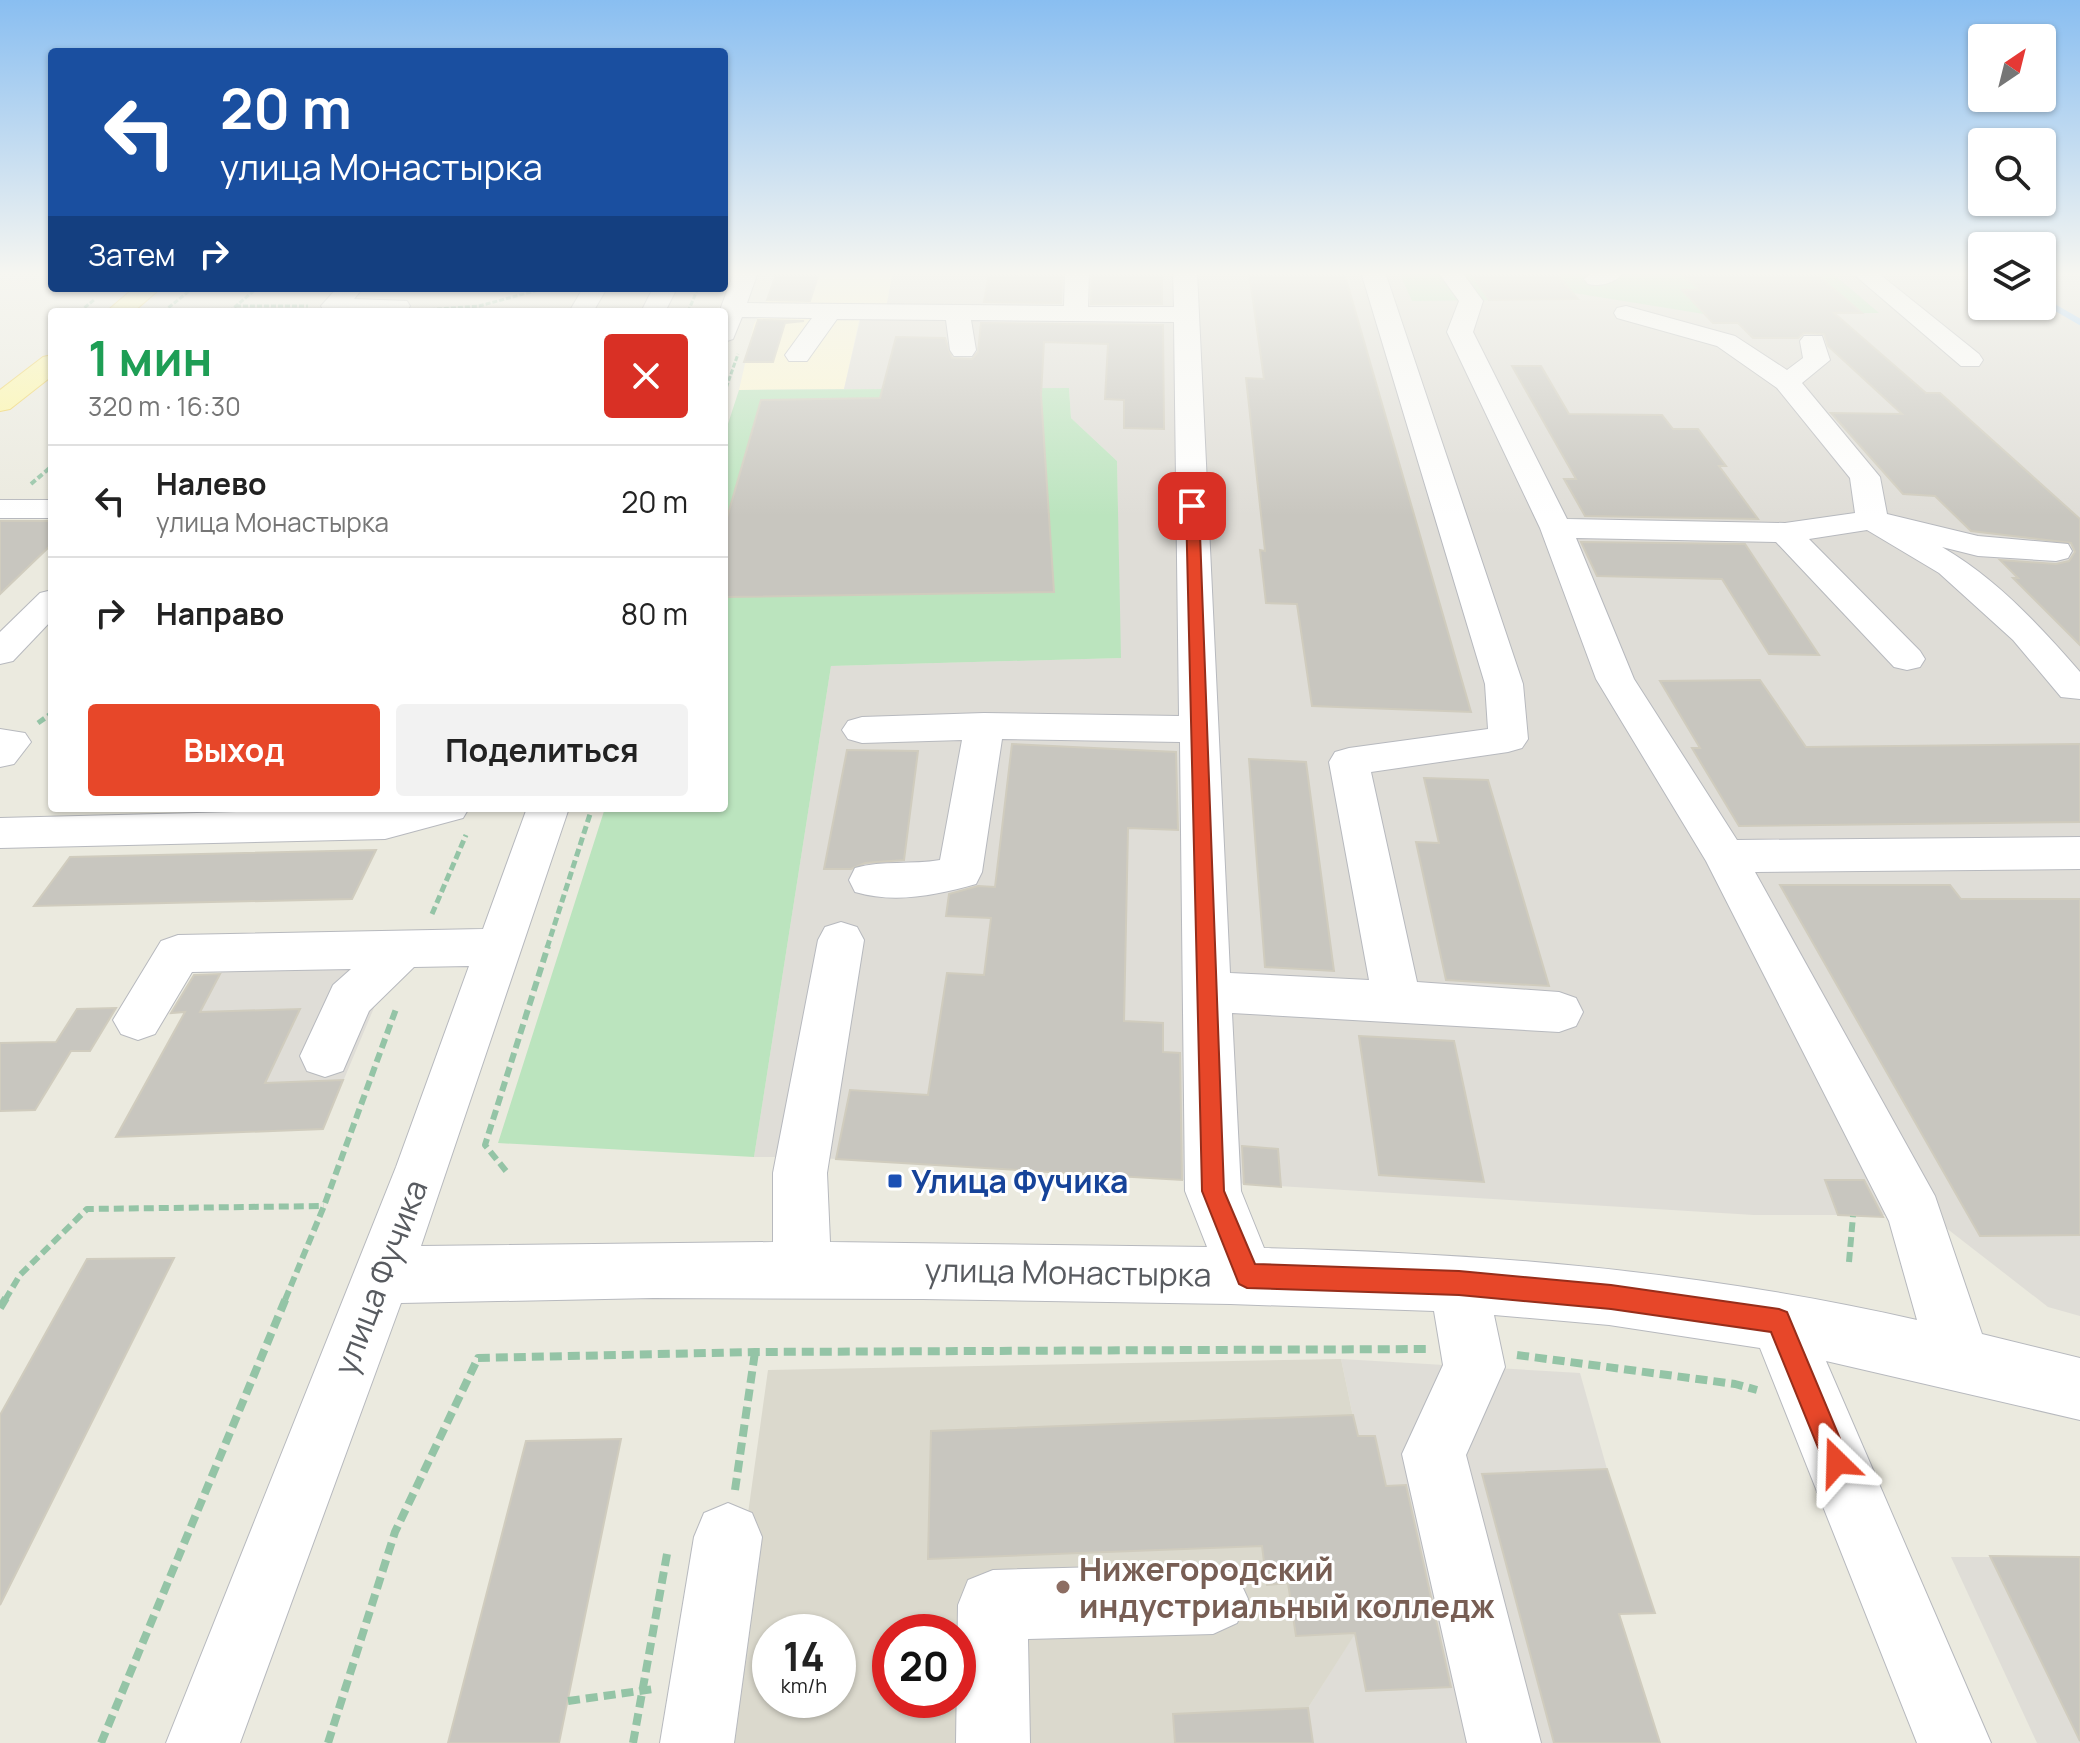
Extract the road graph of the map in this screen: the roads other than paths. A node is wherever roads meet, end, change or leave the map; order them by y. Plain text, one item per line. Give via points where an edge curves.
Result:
1 (1188, 353) edge
2 (1399, 353) edge
3 (1470, 353) edge
4 (1744, 353) edge
5 (1816, 353) edge
6 (1962, 353) edge
7 (1970, 360) dead end
8 (48, 366) edge
9 (1787, 382) junction
10 (0, 403) edge
11 (0, 509) edge
12 (48, 509) edge
13 (1872, 520) junction
14 (1556, 528) junction
15 (1785, 533) junction
16 (2056, 551) dead end
17 (48, 604) edge
18 (0, 653) edge
19 (1907, 659) dead end
20 (2074, 689) dead end
21 (984, 726) junction
22 (1199, 729) junction
23 (862, 730) dead end
24 (0, 742) edge
25 (0, 754) edge
26 (547, 812) edge
27 (459, 815) edge
28 (285, 817) edge
29 (0, 833) edge
30 (2080, 853) edge
31 (1725, 856) junction
32 (871, 880) dead end
33 (841, 940) dead end
34 (499, 947) junction
35 (411, 948) junction
36 (1207, 992) junction
37 (1397, 1001) junction
38 (1559, 1012) dead end
39 (138, 1020) dead end
40 (325, 1056) dead end
41 (802, 1270) junction
42 (382, 1275) junction
43 (1247, 1276) junction
44 (1459, 1283) junction
45 (1779, 1321) junction
46 (1959, 1358) junction
47 (2080, 1389) edge
48 (698, 1546) road end
49 (1213, 1599) dead end
50 (682, 1706) edge
51 (203, 1743) edge
52 (993, 1743) edge
53 (1504, 1743) edge
54 (1954, 1743) edge

1 - 22 street
2 - 37 street via 1504,684 1508,739 1349,762
3 - 14 street
4 - 9 street
5 - 9 street via 1817,360
6 - 7 street
8 - 10 main road
9 - 13 street via 1865,477
11 - 12 street
13 - 15 street
13 - 16 street via 1978,546
13 - 20 street via 1951,566 2026,632
14 - 15 street
14 - 31 street via 1615,679
15 - 19 street
17 - 18 street
21 - 22 street
21 - 23 street
21 - 32 street via 960,872 917,881
22 - 36 street
24 - 25 street via 11,742
26 - 34 street, улица Фучика
27 - 28 street via 385,824
28 - 29 street
30 - 31 street
31 - 46 street via 1915,1215
33 - 41 street via 800,1173
34 - 35 street
34 - 42 street, улица Фучика
35 - 39 street via 269,968 178,954
35 - 40 street via 350,999
36 - 37 street
36 - 43 street via 1213,1191
37 - 38 street
41 - 42 street, улица Монастырка
41 - 43 street, улица Монастырка
42 - 51 street, улица Фучика
43 - 44 street, улица Монастырка
44 - 45 street, улица Монастырка via 1611,1297
44 - 53 street via 1474,1367 1434,1454
45 - 46 street, улица Монастырка
45 - 54 street
46 - 47 street, улица Монастырка
48 - 50 street
49 - 52 street via 993,1605

